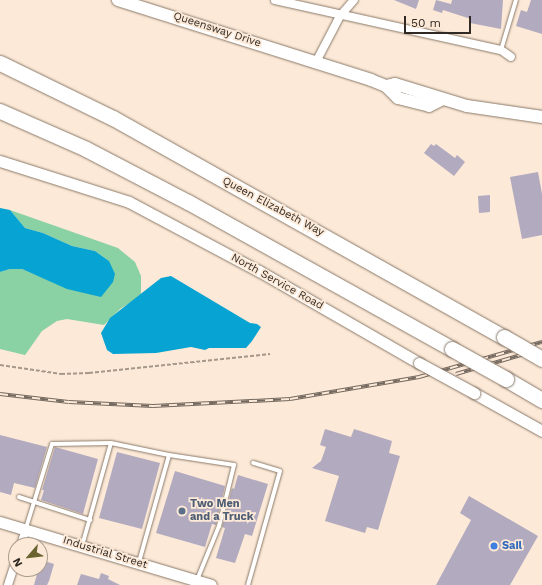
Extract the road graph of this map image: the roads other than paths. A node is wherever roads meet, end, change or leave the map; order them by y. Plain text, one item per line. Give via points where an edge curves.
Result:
1 (118, 0) edge
2 (275, 0) edge
3 (354, 0) edge
4 (516, 0) edge
5 (340, 16) junction
6 (501, 50) junction
7 (511, 57) dead end
8 (316, 62) junction
9 (0, 63) edge
10 (0, 111) edge
11 (542, 117) edge
12 (0, 161) edge
13 (542, 359) edge
14 (542, 400) edge
15 (542, 431) edge
16 (112, 443) junction
17 (169, 455) junction
18 (253, 463) dead end
19 (19, 498) dead end
20 (33, 504) junction
21 (90, 520) junction
22 (0, 522) edge
23 (26, 529) junction
24 (24, 537) edge
25 (82, 546) junction
26 (138, 563) junction
27 (197, 581) junction
28 (211, 585) edge
29 (248, 585) edge

1 - 8 main road, Queensway Drive
2 - 5 street
3 - 5 street
4 - 6 lane
5 - 6 street
5 - 8 street
6 - 7 street
8 - 11 main road, Queensway Drive via 386,86 395,84 432,94 441,100 511,114
9 - 13 highway, Queen Elizabeth Way, bridge via 113,118
10 - 14 highway, bridge via 86,149 188,202
12 - 15 street, North Service Road, bridge via 129,202 259,271
16 - 17 lane
16 - 20 lane via 52,444
16 - 21 lane
17 - 26 lane
17 - 27 lane via 234,465 219,526
18 - 29 lane via 280,471
19 - 20 lane
20 - 21 lane
20 - 23 lane
21 - 25 lane
22 - 23 street, Industrial Street
23 - 24 street
23 - 25 street, Industrial Street
25 - 26 street, Industrial Street
26 - 27 street, Industrial Street
27 - 28 street, Industrial Street

